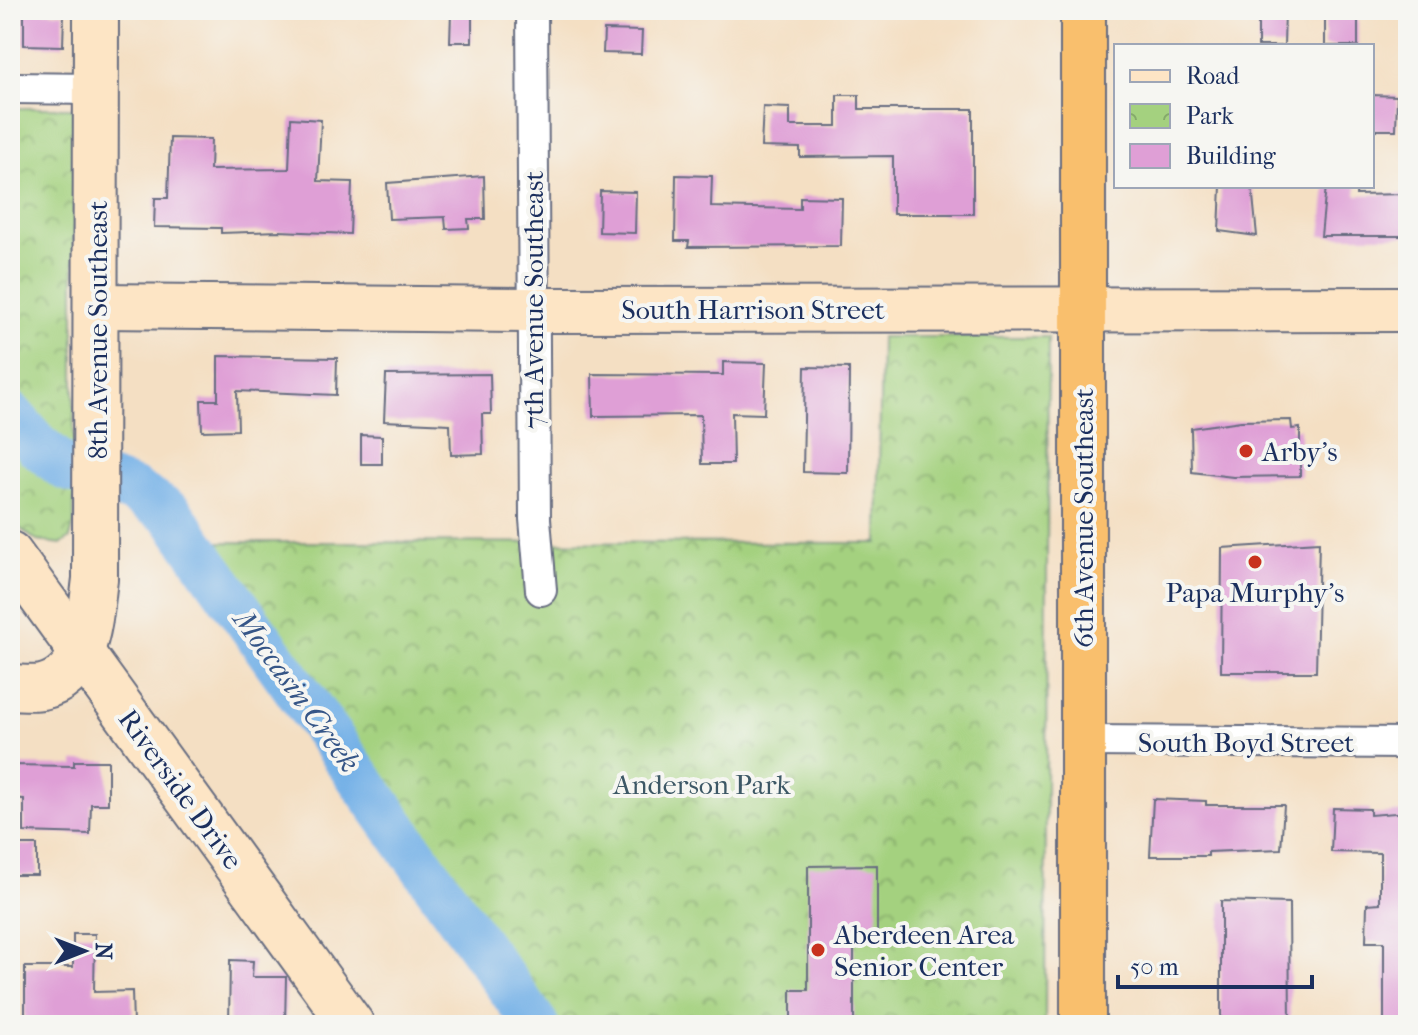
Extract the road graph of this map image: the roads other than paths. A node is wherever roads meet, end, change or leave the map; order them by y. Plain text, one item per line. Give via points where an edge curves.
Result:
1 (96, 10) edge
2 (532, 10) edge
3 (1083, 10) edge
4 (10, 88) edge
5 (96, 89) junction
6 (97, 306) junction
7 (1082, 309) junction
8 (1408, 309) edge
9 (532, 310) junction
10 (10, 554) edge
11 (541, 590) dead end
12 (83, 650) junction
13 (10, 687) edge
14 (1084, 741) junction
15 (1408, 743) edge
16 (352, 1025) edge
17 (1083, 1025) edge

1 - 5 street, 8th Avenue Southeast
2 - 9 street, 7th Avenue Southeast
3 - 7 highway, 6th Avenue Southeast
4 - 5 street
5 - 6 street, 8th Avenue Southeast
6 - 9 street, South Harrison Street
6 - 12 street, 8th Avenue Southeast via 97,531
7 - 8 street, South Harrison Street
7 - 9 street, South Harrison Street
7 - 14 highway, 6th Avenue Southeast
9 - 11 street, 7th Avenue Southeast
10 - 12 street, Riverside Drive
12 - 13 street via 73,669 58,680 43,687
12 - 16 street, Riverside Drive
14 - 15 street, South Boyd Street
14 - 17 highway, 6th Avenue Southeast

